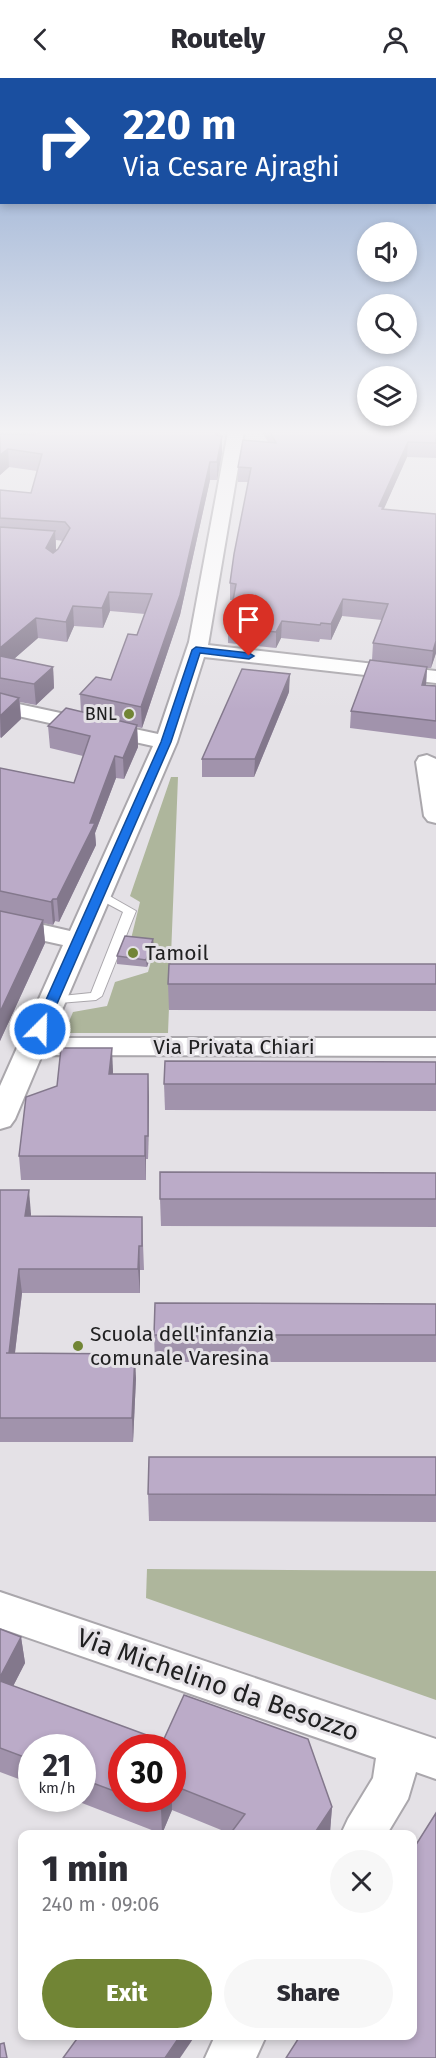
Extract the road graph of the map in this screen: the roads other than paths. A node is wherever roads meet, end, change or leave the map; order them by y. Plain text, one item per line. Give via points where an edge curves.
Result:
1 (219, 524) edge
2 (196, 650) junction
3 (436, 677) edge
4 (0, 706) edge
5 (166, 742) junction
6 (427, 762) dead end
7 (436, 816) edge
8 (99, 894) junction
9 (0, 924) edge
10 (78, 941) junction
11 (52, 1000) junction
12 (42, 1046) junction
13 (436, 1047) edge
14 (0, 1119) edge
15 (0, 1610) edge
16 (418, 1753) edge
17 (365, 1830) edge
18 (240, 2040) edge
19 (229, 2058) edge

1 - 2 street
2 - 3 street
2 - 5 street
4 - 5 street
5 - 8 street
6 - 7 street
8 - 10 street
8 - 11 lane via 130,911 96,996
9 - 10 street
10 - 11 street
11 - 12 street
12 - 13 street, Via Privata Chiari
12 - 14 street
15 - 16 street, Via Michelino da Besozzo
16 - 17 street via 393,1784
18 - 19 street

